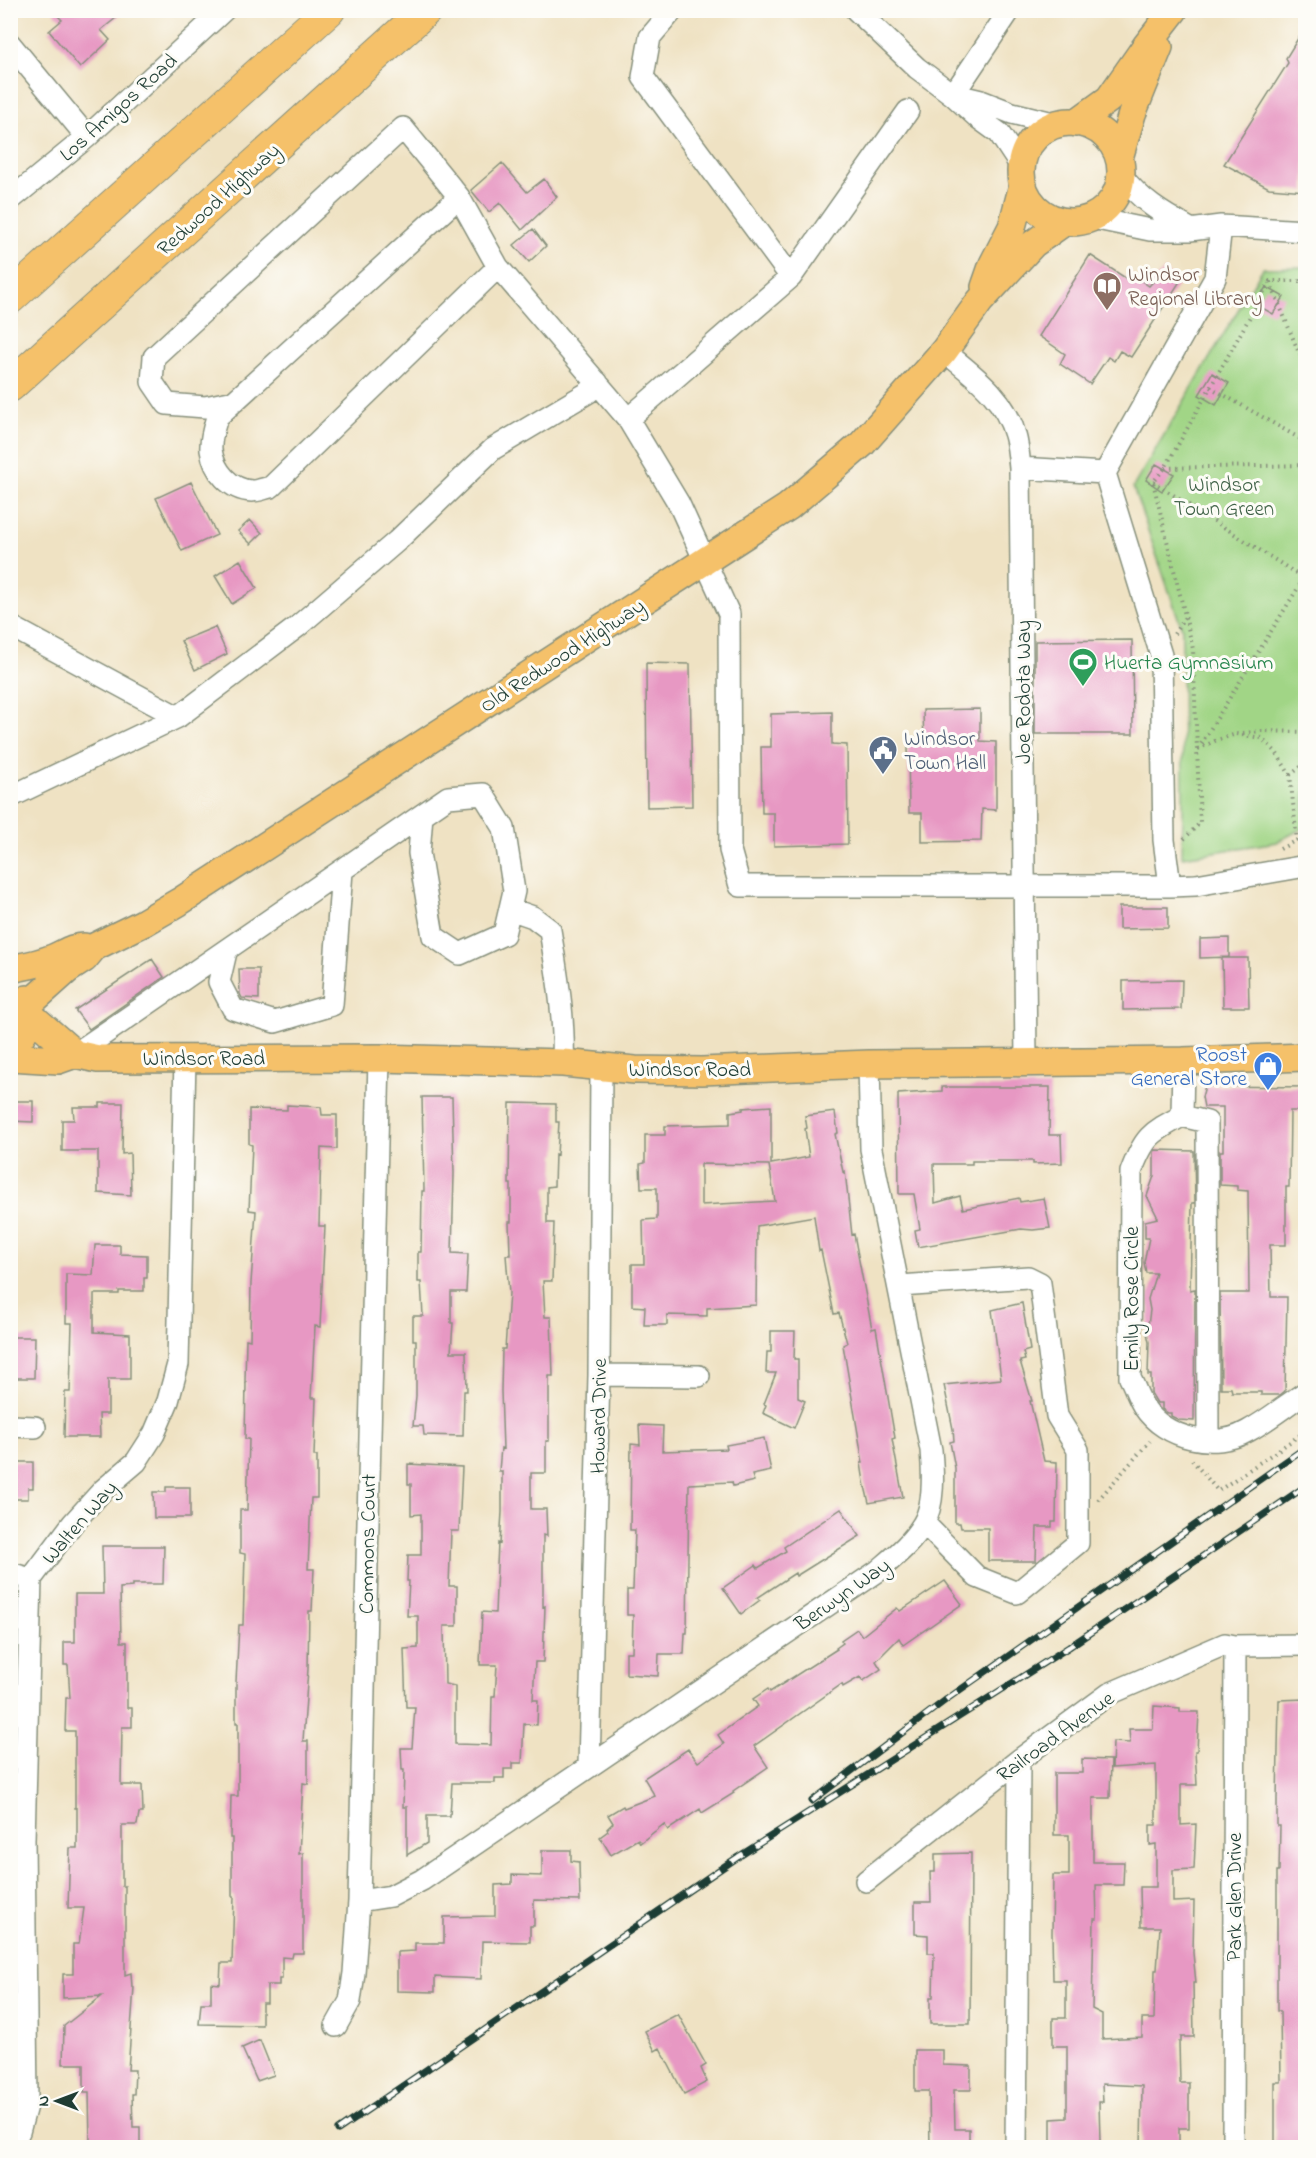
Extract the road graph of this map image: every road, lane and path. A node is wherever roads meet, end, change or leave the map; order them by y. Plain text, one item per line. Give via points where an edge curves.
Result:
1 (224, 10) edge
2 (329, 10) edge
3 (426, 10) edge
4 (673, 10) edge
5 (856, 10) edge
6 (1010, 10) edge
7 (1172, 14) edge
8 (10, 44) edge
9 (953, 94) junction
10 (908, 111) dead end
11 (1067, 124) junction
12 (87, 137) junction
13 (1120, 166) junction
14 (1022, 176) junction
15 (459, 197) junction
16 (10, 201) edge
17 (1076, 220) junction
18 (1221, 226) junction
19 (1190, 230) junction
20 (1305, 231) edge
21 (498, 267) junction
22 (791, 277) junction
23 (1305, 281) edge
24 (1270, 282) junction
25 (10, 298) edge
26 (980, 301) junction
27 (944, 351) junction
28 (1305, 370) edge
29 (597, 382) junction
30 (10, 386) edge
31 (1210, 387) junction
32 (235, 401) junction
33 (628, 419) junction
34 (1305, 442) edge
35 (1305, 465) edge
36 (1020, 468) junction
37 (1165, 468) junction
38 (1105, 473) junction
39 (1153, 482) junction
40 (706, 562) junction
41 (1305, 578) edge
42 (10, 626) edge
43 (178, 717) junction
44 (1305, 732) edge
45 (1236, 734) junction
46 (1197, 750) junction
47 (1305, 763) edge
48 (1290, 776) junction
49 (10, 797) edge
50 (422, 815) junction
51 (1305, 835) edge
52 (1297, 840) junction
53 (1180, 843) dead end
54 (1278, 850) dead end
55 (1305, 866) edge
56 (342, 871) junction
57 (1170, 886) junction
58 (1024, 887) junction
59 (510, 909) junction
60 (94, 947) junction
61 (226, 952) junction
62 (10, 969) edge
63 (10, 974) edge
64 (29, 1009) junction
65 (10, 1049) edge
66 (75, 1054) junction
67 (10, 1057) edge
68 (1305, 1057) edge
69 (185, 1058) junction
70 (379, 1059) junction
71 (1183, 1061) junction
72 (1026, 1062) junction
73 (563, 1063) junction
74 (869, 1065) junction
75 (602, 1067) junction
76 (1182, 1116) junction
77 (900, 1286) junction
78 (599, 1375) junction
79 (699, 1376) dead end
80 (1305, 1392) edge
81 (10, 1426) edge
82 (1162, 1426) junction
83 (35, 1427) dead end
84 (1208, 1440) junction
85 (1078, 1521) junction
86 (924, 1522) junction
87 (10, 1573) edge
88 (31, 1579) junction
89 (1305, 1645) edge
90 (1235, 1646) junction
91 (1019, 1760) junction
92 (589, 1766) junction
93 (17, 1841) edge
94 (866, 1881) dead end
95 (359, 1901) junction
96 (336, 2026) dead end
97 (10, 2138) edge
98 (1016, 2148) edge
99 (1230, 2148) edge

1 - 12 street, Los Amigos Road
2 - 25 highway
3 - 30 highway, Redwood Highway
4 - 22 street via 650,37 643,76
5 - 9 street via 917,68
6 - 9 street
7 - 11 main road via 1109,99
7 - 13 main road via 1132,114
8 - 12 street
9 - 11 street via 1012,113
9 - 14 street via 999,134
10 - 22 street
11 - 13 main road via 1090,126 1103,134 1113,145
11 - 14 main road via 1044,131 1033,141 1025,154
12 - 16 street, Los Amigos Road
13 - 17 main road via 1118,189 1111,202 1101,212
13 - 19 street via 1134,192 1146,203
14 - 17 main road via 1028,198 1038,209 1050,218
14 - 26 main road, Old Redwood Highway via 1012,227
15 - 21 street
15 - 32 street
15 - 32 street via 403,128 154,357 152,382 166,404 205,407
17 - 19 street via 1097,219 1150,230
17 - 26 main road, Old Redwood Highway via 1033,244
18 - 19 street
18 - 20 street
18 - 38 street via 1215,278
21 - 29 street
21 - 32 street via 271,487 254,491 237,488 224,478 215,463 212,434 218,417
22 - 33 street
23 - 24 path
24 - 28 path
24 - 31 path
26 - 27 main road, Old Redwood Highway
27 - 36 street, Joe Rodota Way via 999,400 1016,436
27 - 40 main road, Old Redwood Highway via 862,444 788,507
29 - 33 street
29 - 43 street via 589,392 493,449 397,541 297,627
31 - 34 path
31 - 37 path
33 - 40 street via 679,504
35 - 37 path
36 - 38 street
36 - 58 street, Joe Rodota Way
37 - 39 path
38 - 57 street via 1161,655 1164,840
39 - 41 path
39 - 46 path via 1193,649
40 - 58 street via 729,614 730,850 740,886
40 - 60 main road, Old Redwood Highway via 179,902
41 - 46 path
42 - 43 street
43 - 49 street
44 - 45 path
45 - 46 path
45 - 48 path via 1261,738 1276,752
46 - 53 path via 1200,823
47 - 48 path
48 - 52 path
50 - 56 street
50 - 59 street via 448,798 483,794 504,828 514,891
50 - 59 street via 419,853 433,936 460,954 504,934
51 - 52 path
52 - 54 path
55 - 57 street
56 - 61 street
56 - 61 street via 332,1005 275,1022 233,1009 219,982
57 - 58 street
58 - 72 street, Joe Rodota Way
59 - 73 street via 532,917 549,930
60 - 62 main road, Old Redwood Highway via 75,947 56,957
60 - 64 main road, Old Redwood Highway
61 - 66 street
63 - 64 main road via 24,990
64 - 65 main road via 26,1028
64 - 66 main road
66 - 67 main road, Windsor Road via 58,1060
66 - 69 main road, Windsor Road via 98,1059
68 - 71 main road, Windsor Road
69 - 70 main road, Windsor Road
69 - 88 street, Walten Way via 178,1364 168,1401 136,1462 73,1522
70 - 73 main road, Windsor Road
70 - 95 street, Commons Court
71 - 72 main road, Windsor Road
71 - 76 street
72 - 74 main road, Windsor Road
73 - 75 main road, Windsor Road
74 - 75 main road, Windsor Road via 702,1071
74 - 77 street, Berwyn Way via 871,1149
75 - 78 street, Howard Drive
76 - 82 street, Emily Rose Circle via 1155,1130 1140,1149 1131,1172 1130,1378 1144,1408
76 - 84 street via 1207,1122
77 - 85 street via 1028,1277 1040,1283 1057,1416 1078,1450
77 - 86 street, Berwyn Way via 931,1450 933,1485
78 - 79 street
78 - 92 street, Howard Drive
80 - 84 street, Emily Rose Circle via 1246,1432 1224,1441
81 - 83 street
82 - 84 street, Emily Rose Circle via 1185,1437
82 - 85 path
85 - 86 street via 1078,1543 1017,1593 977,1577
86 - 92 street, Berwyn Way via 906,1546 878,1572
87 - 88 street
88 - 93 street, Walten Way
89 - 90 street, Railroad Avenue
90 - 91 street, Railroad Avenue via 1225,1644 1109,1694
90 - 99 street, Park Glen Drive
91 - 94 street, Railroad Avenue
91 - 98 street
92 - 95 street, Berwyn Way via 422,1880 392,1896
93 - 97 street, Walten Way via 27,2102 19,2132
95 - 96 street, Commons Court via 350,2001

